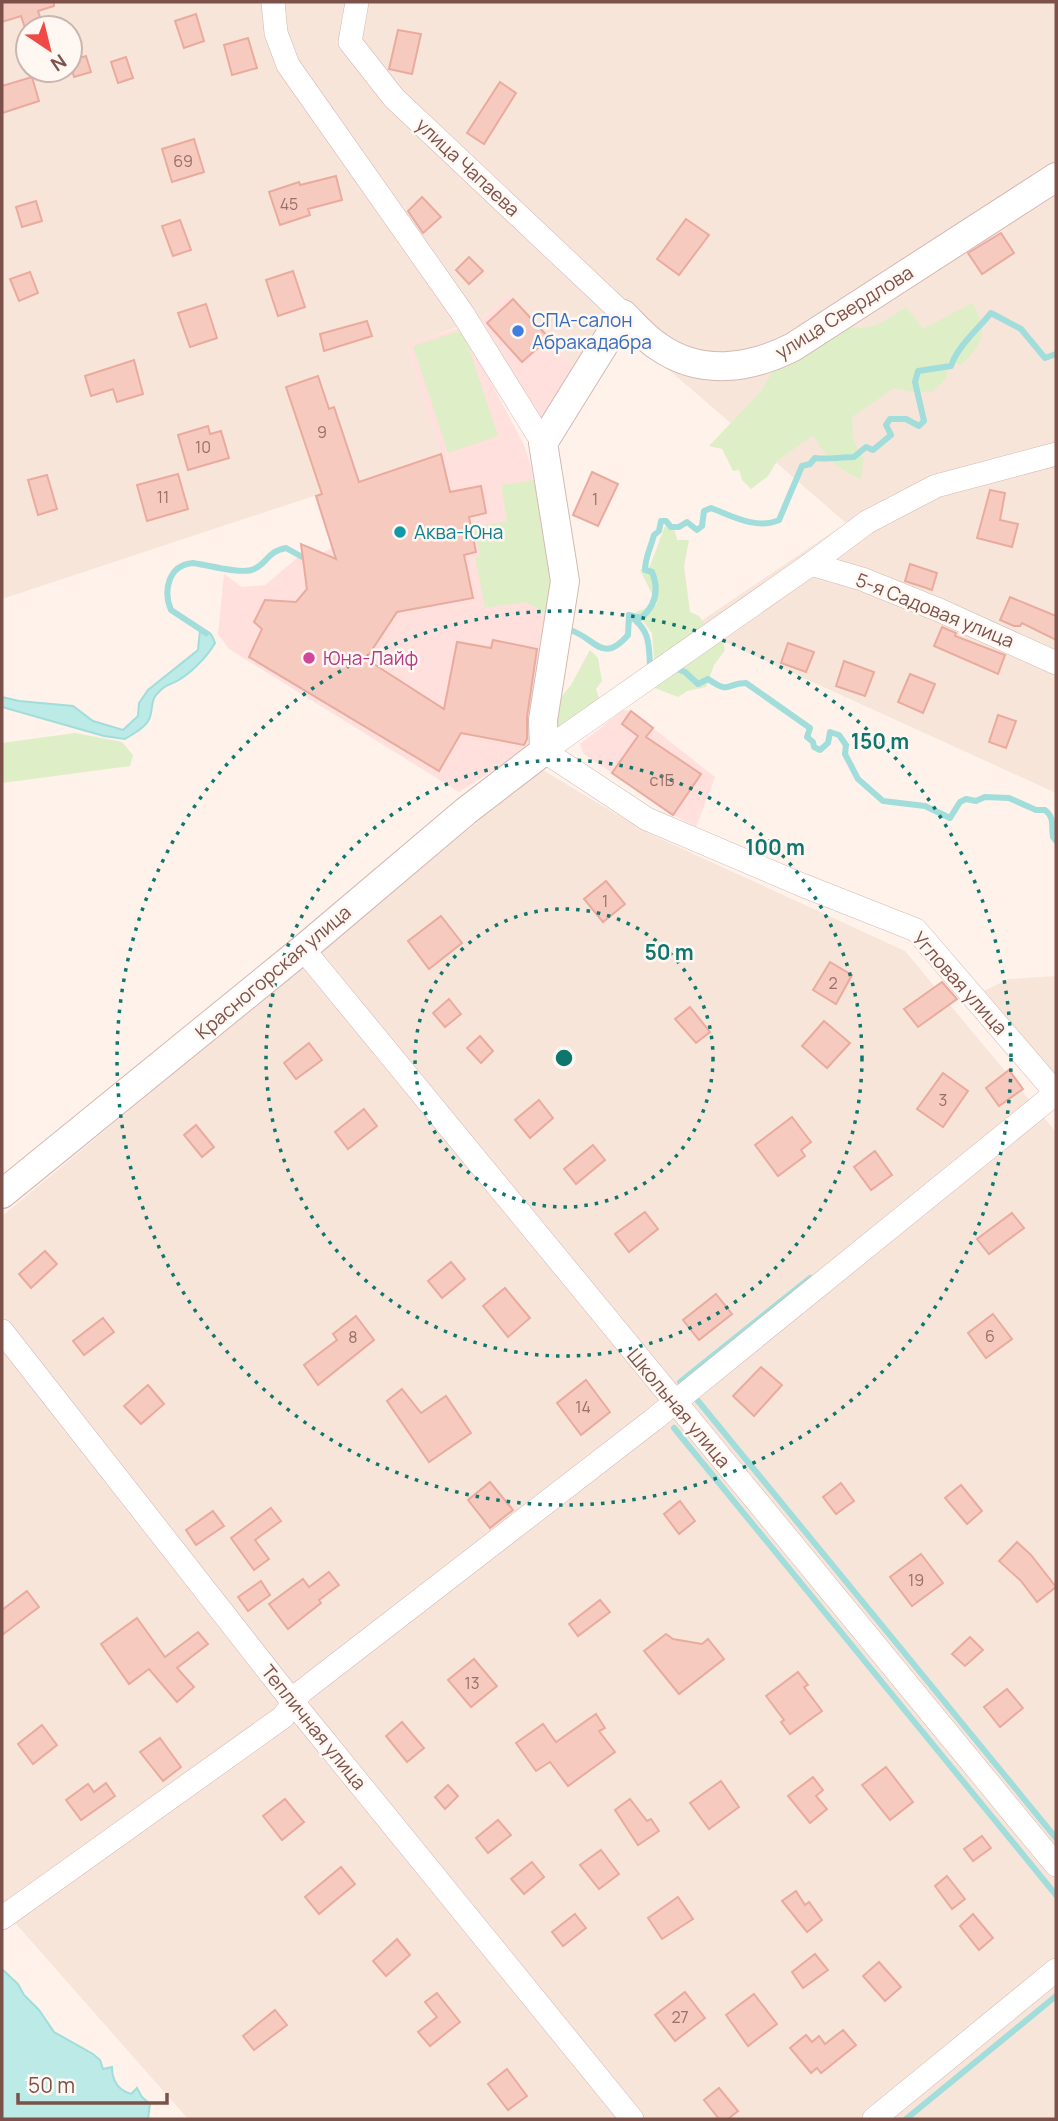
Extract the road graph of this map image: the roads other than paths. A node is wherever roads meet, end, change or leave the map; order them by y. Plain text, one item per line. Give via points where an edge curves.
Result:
1 (273, 2) edge
2 (357, 2) edge
3 (1056, 177) edge
4 (623, 314) junction
5 (542, 443) junction
6 (1056, 454) edge
7 (811, 564) junction
8 (1056, 663) edge
9 (544, 751) junction
10 (303, 949) junction
11 (1056, 1093) edge
12 (2, 1194) edge
13 (2, 1331) edge
14 (673, 1401) junction
15 (292, 1701) junction
16 (1056, 1865) edge
17 (2, 1918) edge
18 (1056, 1970) edge
19 (632, 2119) edge
20 (874, 2119) edge

1 - 5 street via 276,33 288,65 463,314
2 - 4 street, улица Чапаева via 350,42 394,98
3 - 4 street, улица Свердлова via 771,358 726,366 691,364 658,347
4 - 5 street
5 - 9 street via 565,581 543,720
6 - 7 street via 936,486 867,522
7 - 8 street, 5-я Садовая улица via 939,610
7 - 9 street
9 - 10 street, Красногорская улица
9 - 11 street, Угловая улица via 647,819 916,930
10 - 12 street, Красногорская улица
10 - 14 street, Школьная улица
11 - 14 street
13 - 15 street, Тепличная улица
14 - 15 street
14 - 16 street, Школьная улица
15 - 17 street via 283,1717
15 - 19 street, Тепличная улица
18 - 20 street

